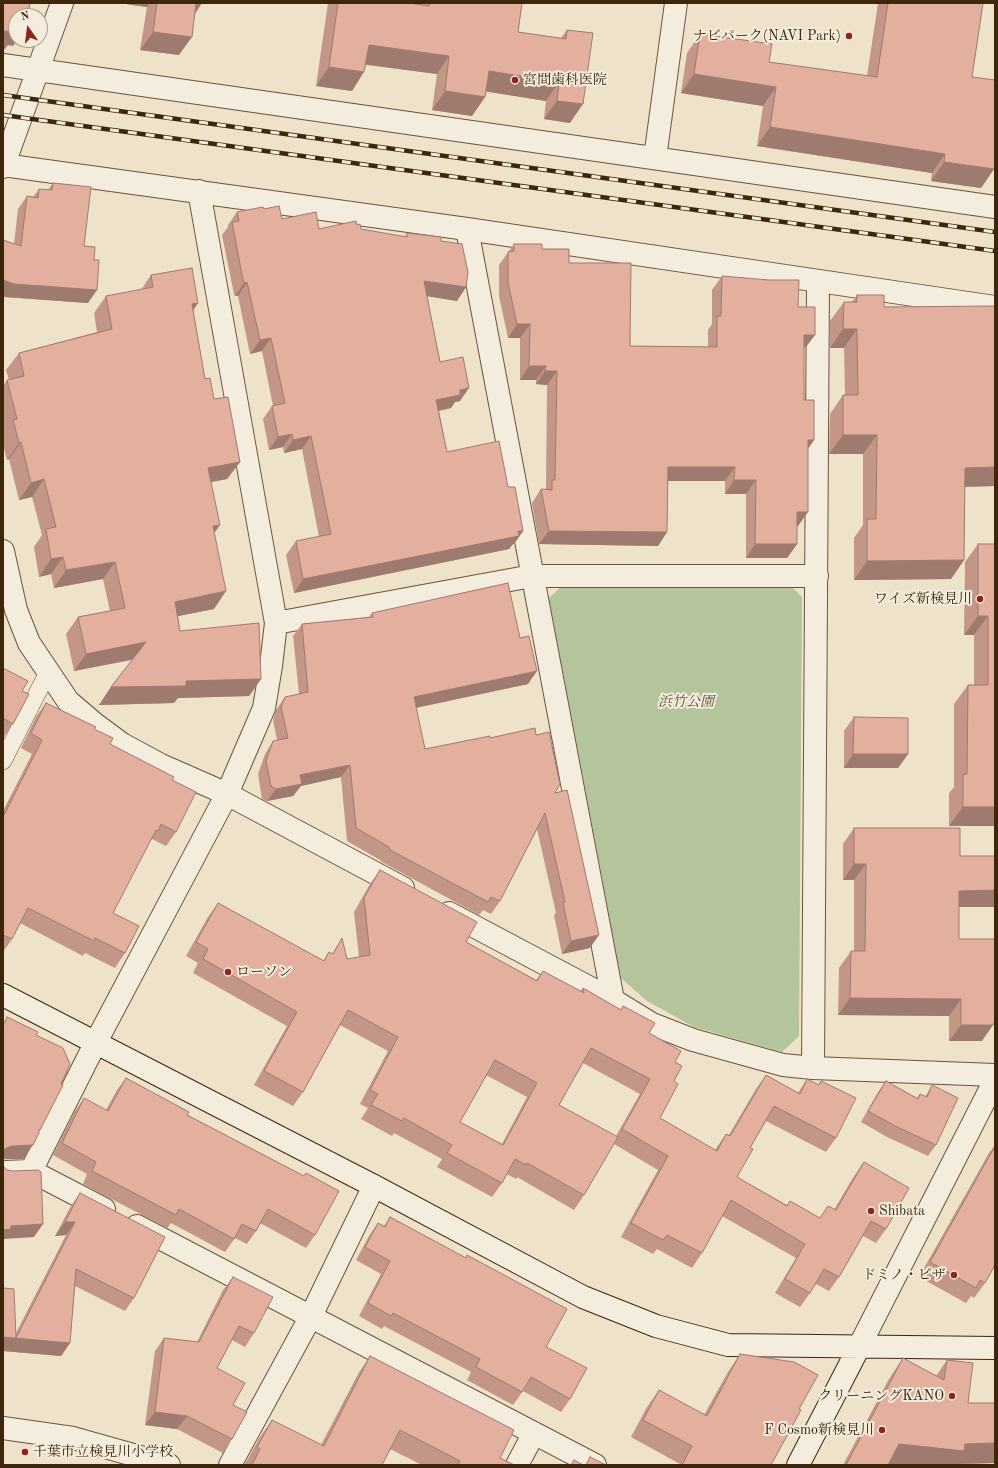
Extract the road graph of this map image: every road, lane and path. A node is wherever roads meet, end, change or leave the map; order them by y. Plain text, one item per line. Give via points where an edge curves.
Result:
1 (62, 3) edge
2 (676, 3) edge
3 (3, 65) edge
4 (38, 70) junction
5 (655, 158) junction
6 (3, 166) edge
7 (199, 191) junction
8 (995, 207) edge
9 (467, 229) junction
10 (818, 281) junction
11 (995, 307) edge
12 (3, 551) edge
13 (532, 576) junction
14 (817, 576) junction
15 (276, 623) junction
16 (48, 672) junction
17 (3, 761) edge
18 (227, 794) junction
19 (3, 995) edge
20 (613, 1000) junction
21 (96, 1042) junction
22 (813, 1068) junction
23 (995, 1075) edge
24 (995, 1080) edge
25 (31, 1171) junction
26 (3, 1172) edge
27 (374, 1186) junction
28 (311, 1316) junction
29 (859, 1347) junction
30 (995, 1348) edge
31 (3, 1428) edge
32 (534, 1433) junction
33 (169, 1465) edge
34 (230, 1465) edge
35 (517, 1465) edge
36 (595, 1465) edge
37 (798, 1465) edge

1 - 4 street
2 - 5 street
3 - 4 street
4 - 5 street
4 - 6 street
5 - 8 street
6 - 7 street
7 - 9 street
7 - 15 street
9 - 10 street
9 - 13 street
10 - 11 street
10 - 14 street
12 - 16 street via 16,610 29,643
13 - 14 street
13 - 15 street
13 - 20 street
14 - 22 street
15 - 18 street via 264,708
16 - 17 lane
16 - 18 street via 68,701 122,744 161,765
18 - 20 street
18 - 21 street
19 - 21 street
20 - 22 street via 652,1024 694,1040 783,1065
21 - 25 street
21 - 27 street
22 - 23 street
24 - 29 street
25 - 26 street
25 - 28 street
27 - 28 street
27 - 29 street via 583,1297 656,1326 728,1345
28 - 32 street
28 - 34 street
29 - 30 street
29 - 37 street
31 - 33 street via 73,1438
32 - 35 street
32 - 36 street

